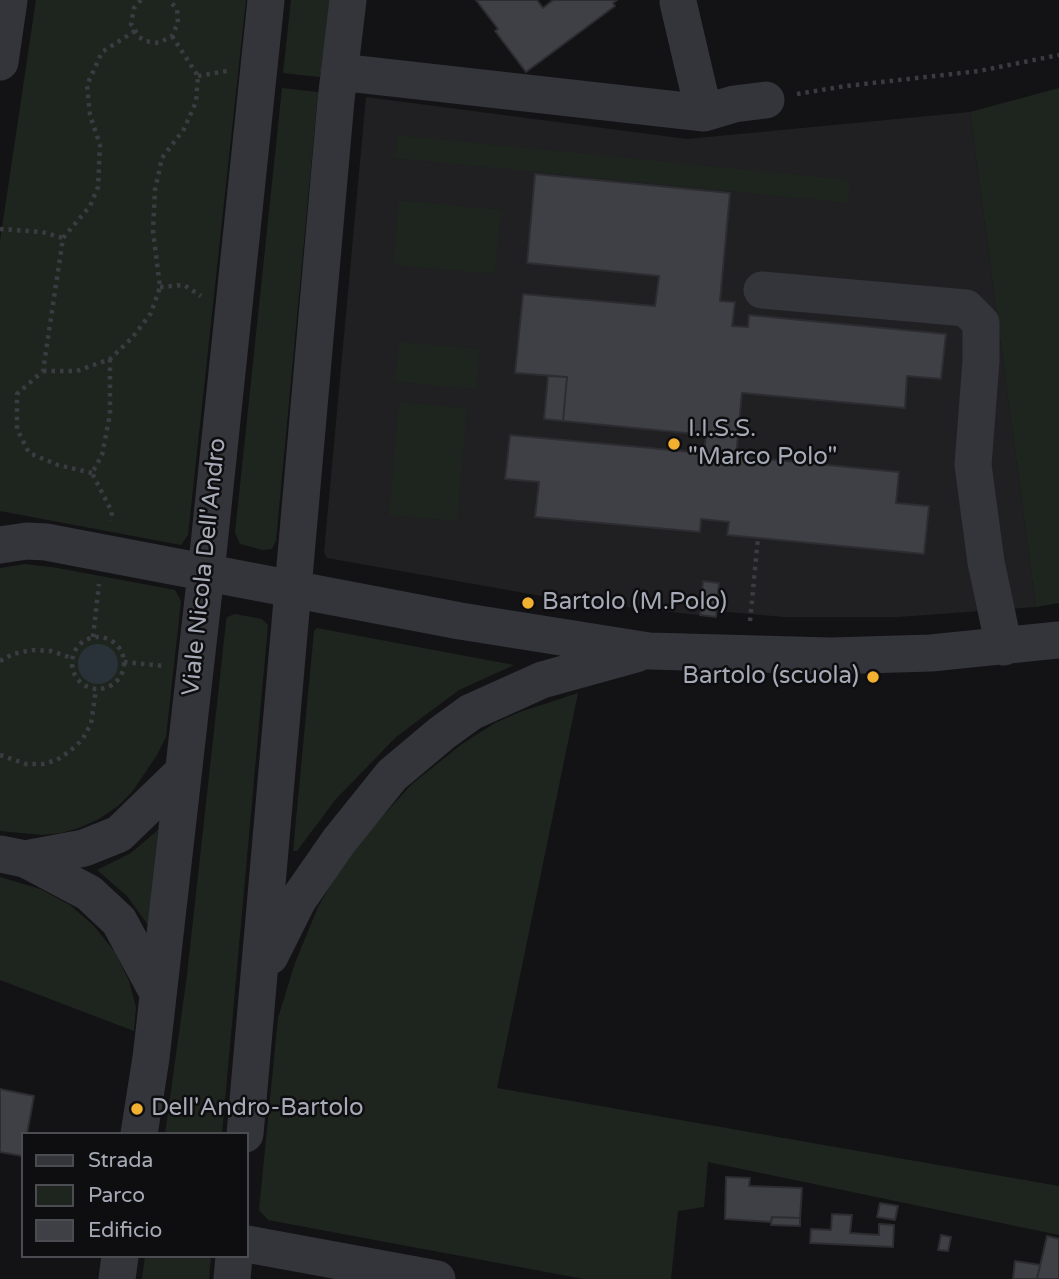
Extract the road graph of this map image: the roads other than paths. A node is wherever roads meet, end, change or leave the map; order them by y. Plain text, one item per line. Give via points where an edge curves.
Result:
1 (9, 0) edge
2 (266, 0) edge
3 (348, 0) edge
4 (678, 2) dead end
5 (0, 62) edge
6 (339, 72) junction
7 (762, 290) dead end
8 (0, 545) edge
9 (206, 573) junction
10 (295, 590) junction
11 (1059, 640) edge
12 (1004, 647) junction
13 (649, 651) junction
14 (182, 773) junction
15 (12, 857) edge
16 (260, 976) junction
17 (158, 993) junction
18 (139, 1132) edge
19 (245, 1132) edge
20 (248, 1244) edge
21 (120, 1258) edge
22 (234, 1258) edge
23 (117, 1279) edge
24 (232, 1279) edge
25 (437, 1279) edge

1 - 5 street
2 - 9 street, Viale Nicola Dell'Andro
3 - 6 street
4 - 6 street via 735,100
6 - 10 street
7 - 12 street via 966,308 981,323 973,466
8 - 9 street via 46,542
9 - 10 street
9 - 14 street, Viale Nicola Dell'Andro
10 - 13 street
10 - 16 street
11 - 12 street
12 - 13 street via 831,656
13 - 16 street via 542,680 471,712 442,733 392,775 339,841 298,900
14 - 15 street via 119,834 84,848
14 - 17 street, Viale Nicola Dell'Andro
15 - 17 street via 89,893 119,921
16 - 19 street
17 - 18 street, Viale Nicola Dell'Andro
20 - 25 street
21 - 23 street
22 - 24 street

